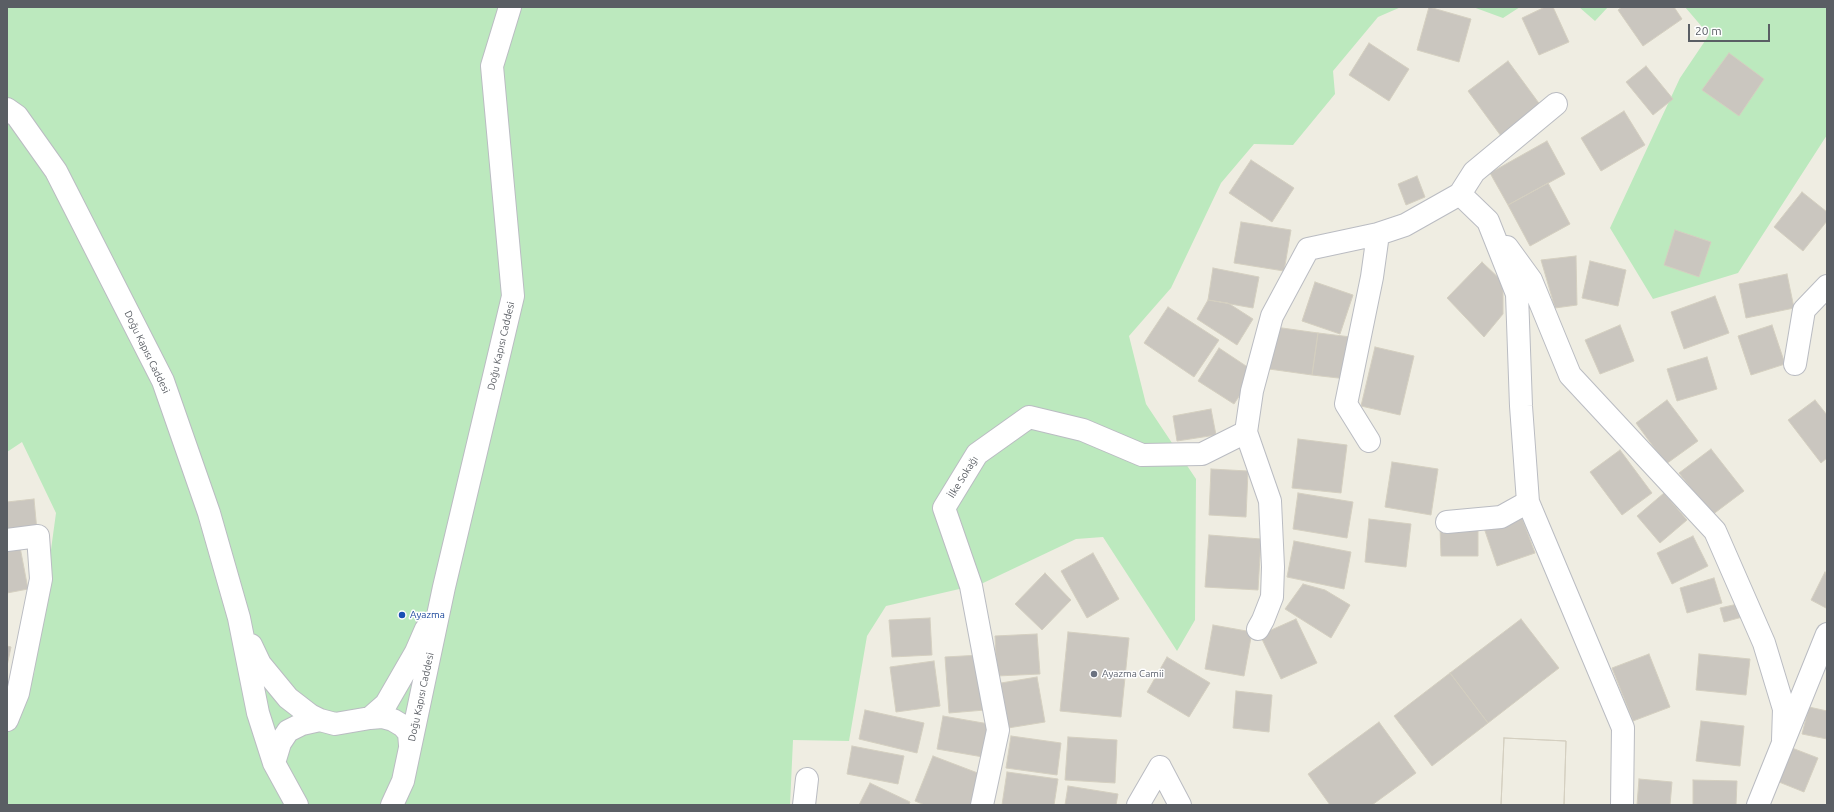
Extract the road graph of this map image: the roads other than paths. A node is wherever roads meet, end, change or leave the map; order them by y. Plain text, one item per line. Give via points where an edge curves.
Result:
1 (510, 7) edge
2 (1556, 104) dead end
3 (7, 109) edge
4 (1460, 194) junction
5 (1488, 221) junction
6 (1378, 234) junction
7 (1827, 286) edge
8 (1795, 364) dead end
9 (1246, 432) junction
10 (1369, 441) dead end
11 (1528, 502) junction
12 (1447, 522) dead end
13 (7, 540) edge
14 (444, 587) junction
15 (239, 618) junction
16 (1258, 629) dead end
17 (1827, 634) edge
18 (370, 718) junction
19 (7, 720) edge
20 (320, 720) junction
21 (1783, 740) junction
22 (410, 745) junction
23 (274, 763) junction
24 (807, 779) dead end
25 (297, 805) edge
26 (392, 805) edge
27 (804, 805) edge
28 (982, 805) edge
29 (1138, 805) edge
30 (1180, 805) edge
31 (1622, 805) edge
32 (1758, 805) edge

1 - 14 street, Doğu Kapısı Caddesi via 492,66 513,296
2 - 4 street via 1474,172
3 - 15 street, Doğu Kapısı Caddesi via 17,116 56,171 163,381 209,513
4 - 5 street
4 - 6 street via 1405,225
5 - 11 street via 1516,294
5 - 21 street via 1531,280 1570,375 1715,531 1764,643 1784,709
6 - 9 street via 1308,250 1272,316 1252,391
6 - 10 street via 1346,404
7 - 8 street via 1804,310
9 - 16 street via 1270,501 1272,597
9 - 28 street, İlke Sokağı via 1202,454 1142,455 1083,430 1029,417 976,454 944,508 971,586 998,730
11 - 12 street via 1502,517
11 - 31 street via 1624,728
13 - 19 street via 38,536 41,579 18,693
14 - 18 street, Doğu Kapısı Caddesi via 416,652 386,704
14 - 22 street, Doğu Kapısı Caddesi
15 - 20 street, Doğu Kapısı Caddesi via 260,664 288,698
15 - 23 street, Doğu Kapısı Caddesi via 258,713
17 - 21 street
18 - 20 street, Doğu Kapısı Caddesi via 335,724
18 - 22 street via 382,717 403,726 409,732
20 - 23 street via 302,724 288,731 280,743
21 - 32 street
22 - 26 street, Doğu Kapısı Caddesi via 403,781
23 - 25 street, Doğu Kapısı Caddesi
24 - 27 street
29 - 30 street via 1160,766

